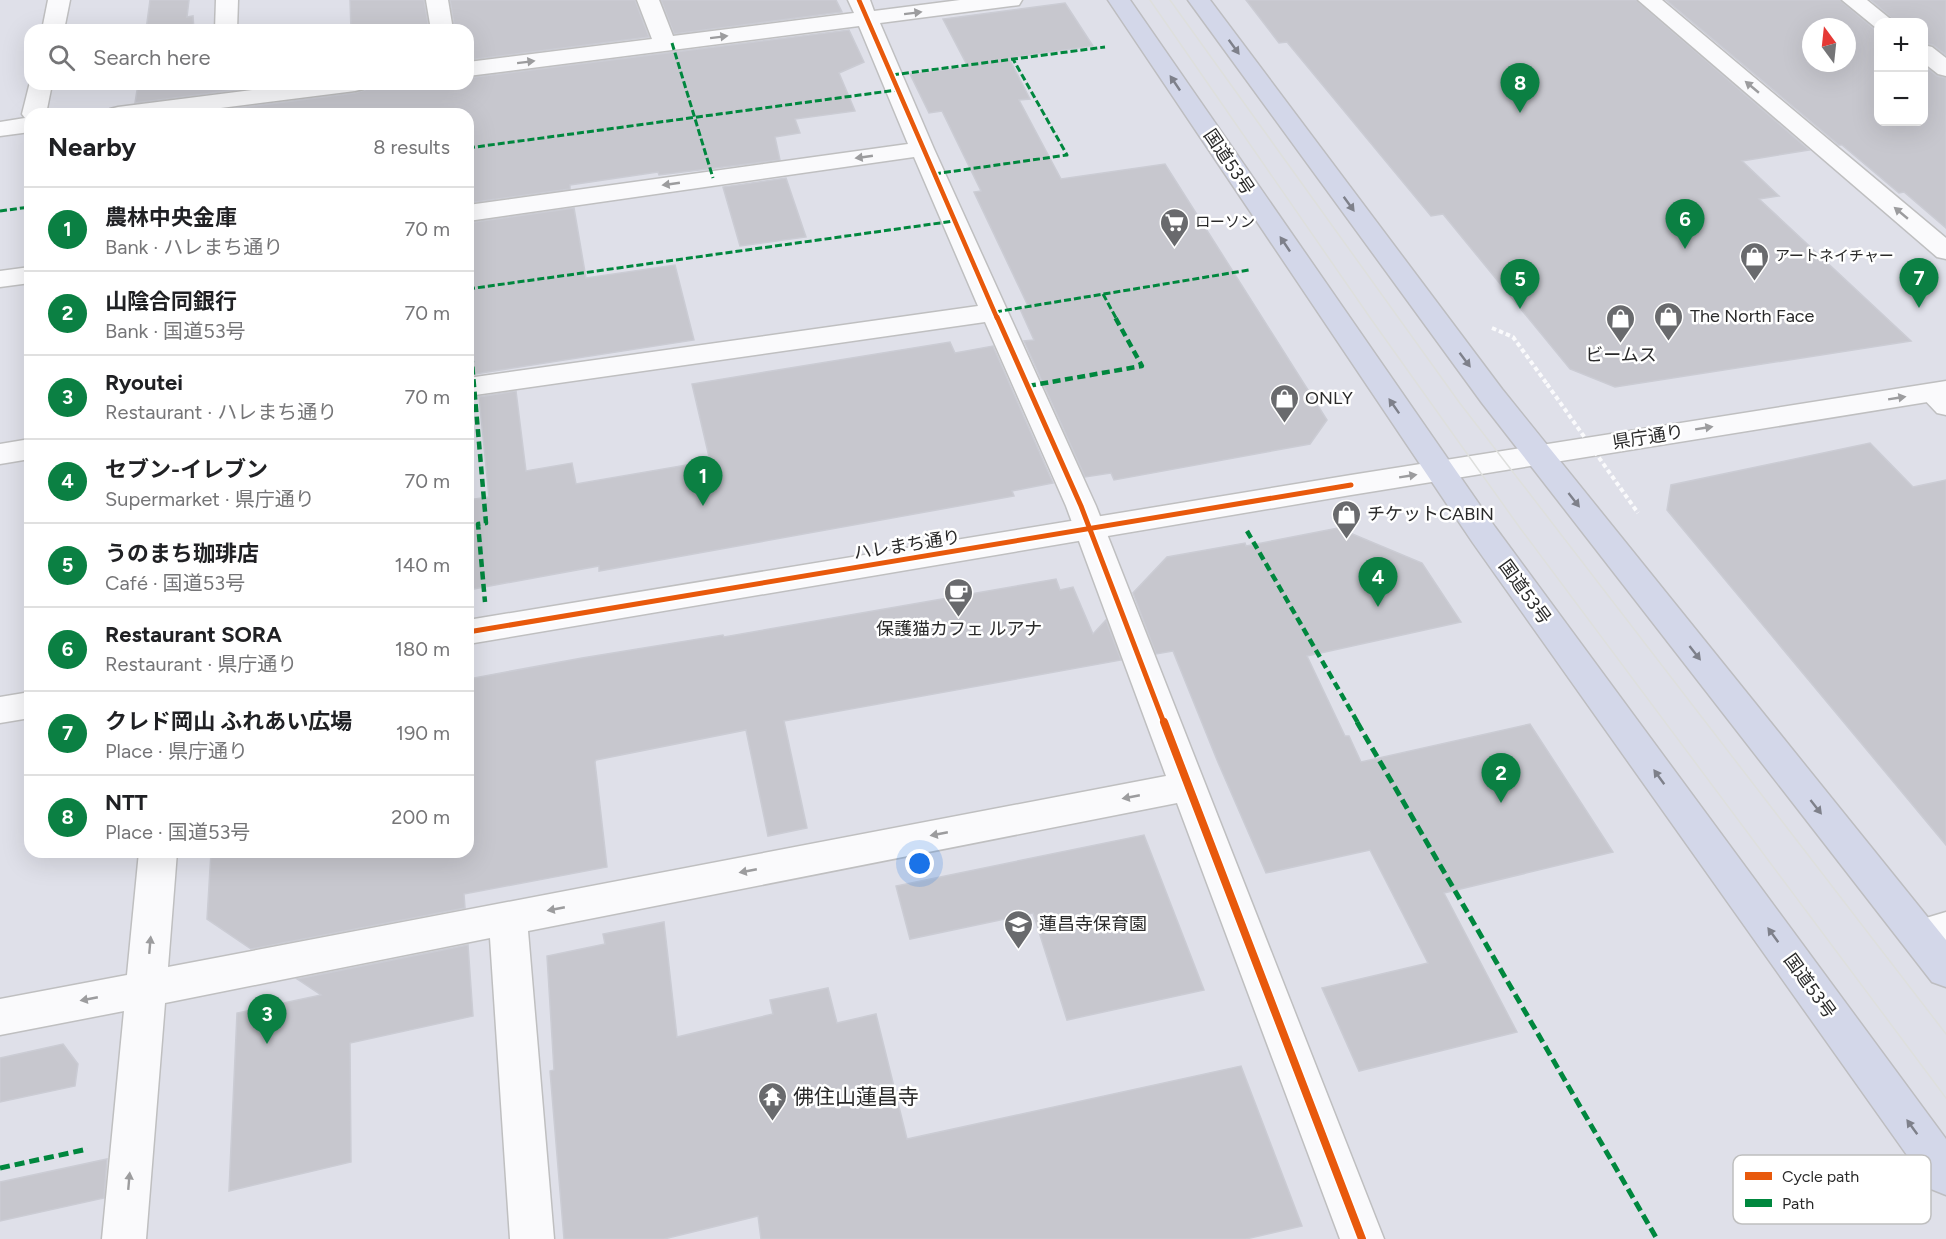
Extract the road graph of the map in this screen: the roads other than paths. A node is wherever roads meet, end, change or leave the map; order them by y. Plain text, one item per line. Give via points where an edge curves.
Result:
1 (59, 0) edge
2 (227, 0) edge
3 (436, 0) edge
4 (648, 0) edge
5 (1011, 0) edge
6 (1119, 0) edge
7 (1198, 0) edge
8 (1649, 0) edge
9 (1853, 0) edge
10 (863, 9) edge
11 (1878, 18) edge
12 (54, 24) edge
13 (226, 24) edge
14 (441, 24) edge
15 (665, 44) junction
16 (1928, 56) edge
17 (474, 68) edge
18 (1946, 69) edge
19 (39, 90) edge
20 (306, 90) edge
21 (225, 100) edge
22 (35, 108) edge
23 (164, 108) edge
24 (24, 126) edge
25 (0, 129) edge
26 (922, 149) junction
27 (474, 212) edge
28 (1946, 251) edge
29 (24, 276) edge
30 (0, 279) edge
31 (995, 312) junction
32 (474, 386) edge
33 (1941, 397) edge
34 (24, 450) edge
35 (0, 454) edge
36 (1538, 454) junction
37 (1440, 471) junction
38 (1350, 485) joint
39 (1090, 530) junction
40 (474, 631) edge
41 (24, 706) edge
42 (0, 710) edge
43 (1188, 786) junction
44 (158, 858) edge
45 (508, 918) junction
46 (1932, 931) edge
47 (1946, 970) edge
48 (147, 988) junction
49 (0, 1017) edge
50 (1946, 1174) edge
51 (124, 1239) edge
52 (532, 1239) edge
53 (1362, 1239) edge

1 - 12 street
2 - 13 street
3 - 14 street
4 - 15 street
10 -> 5 street
37 -> 6 highway, 国道53号
7 -> 36 highway
28 -> 8 street
9 - 11 street
15 -> 10 street
10 - 26 street
17 -> 15 street
16 - 18 street
19 - 22 street
20 - 21 street
21 - 23 street
24 - 25 street
26 -> 27 street
26 - 31 street
29 - 30 street
31 - 32 street
31 - 39 street
36 -> 33 street, 県庁通り
34 - 35 street
36 - 37 street, 県庁通り
36 -> 46 highway
38 -> 37 street, 県庁通り
50 -> 37 highway, 国道53号
38 - 39 street, ハレまち通り
39 - 40 street, ハレまち通り
39 - 43 street
41 - 42 street
43 -> 45 street
43 - 53 street
48 -> 44 street
45 - 48 street
45 - 52 street
46 - 47 highway
48 -> 49 street
51 -> 48 street

